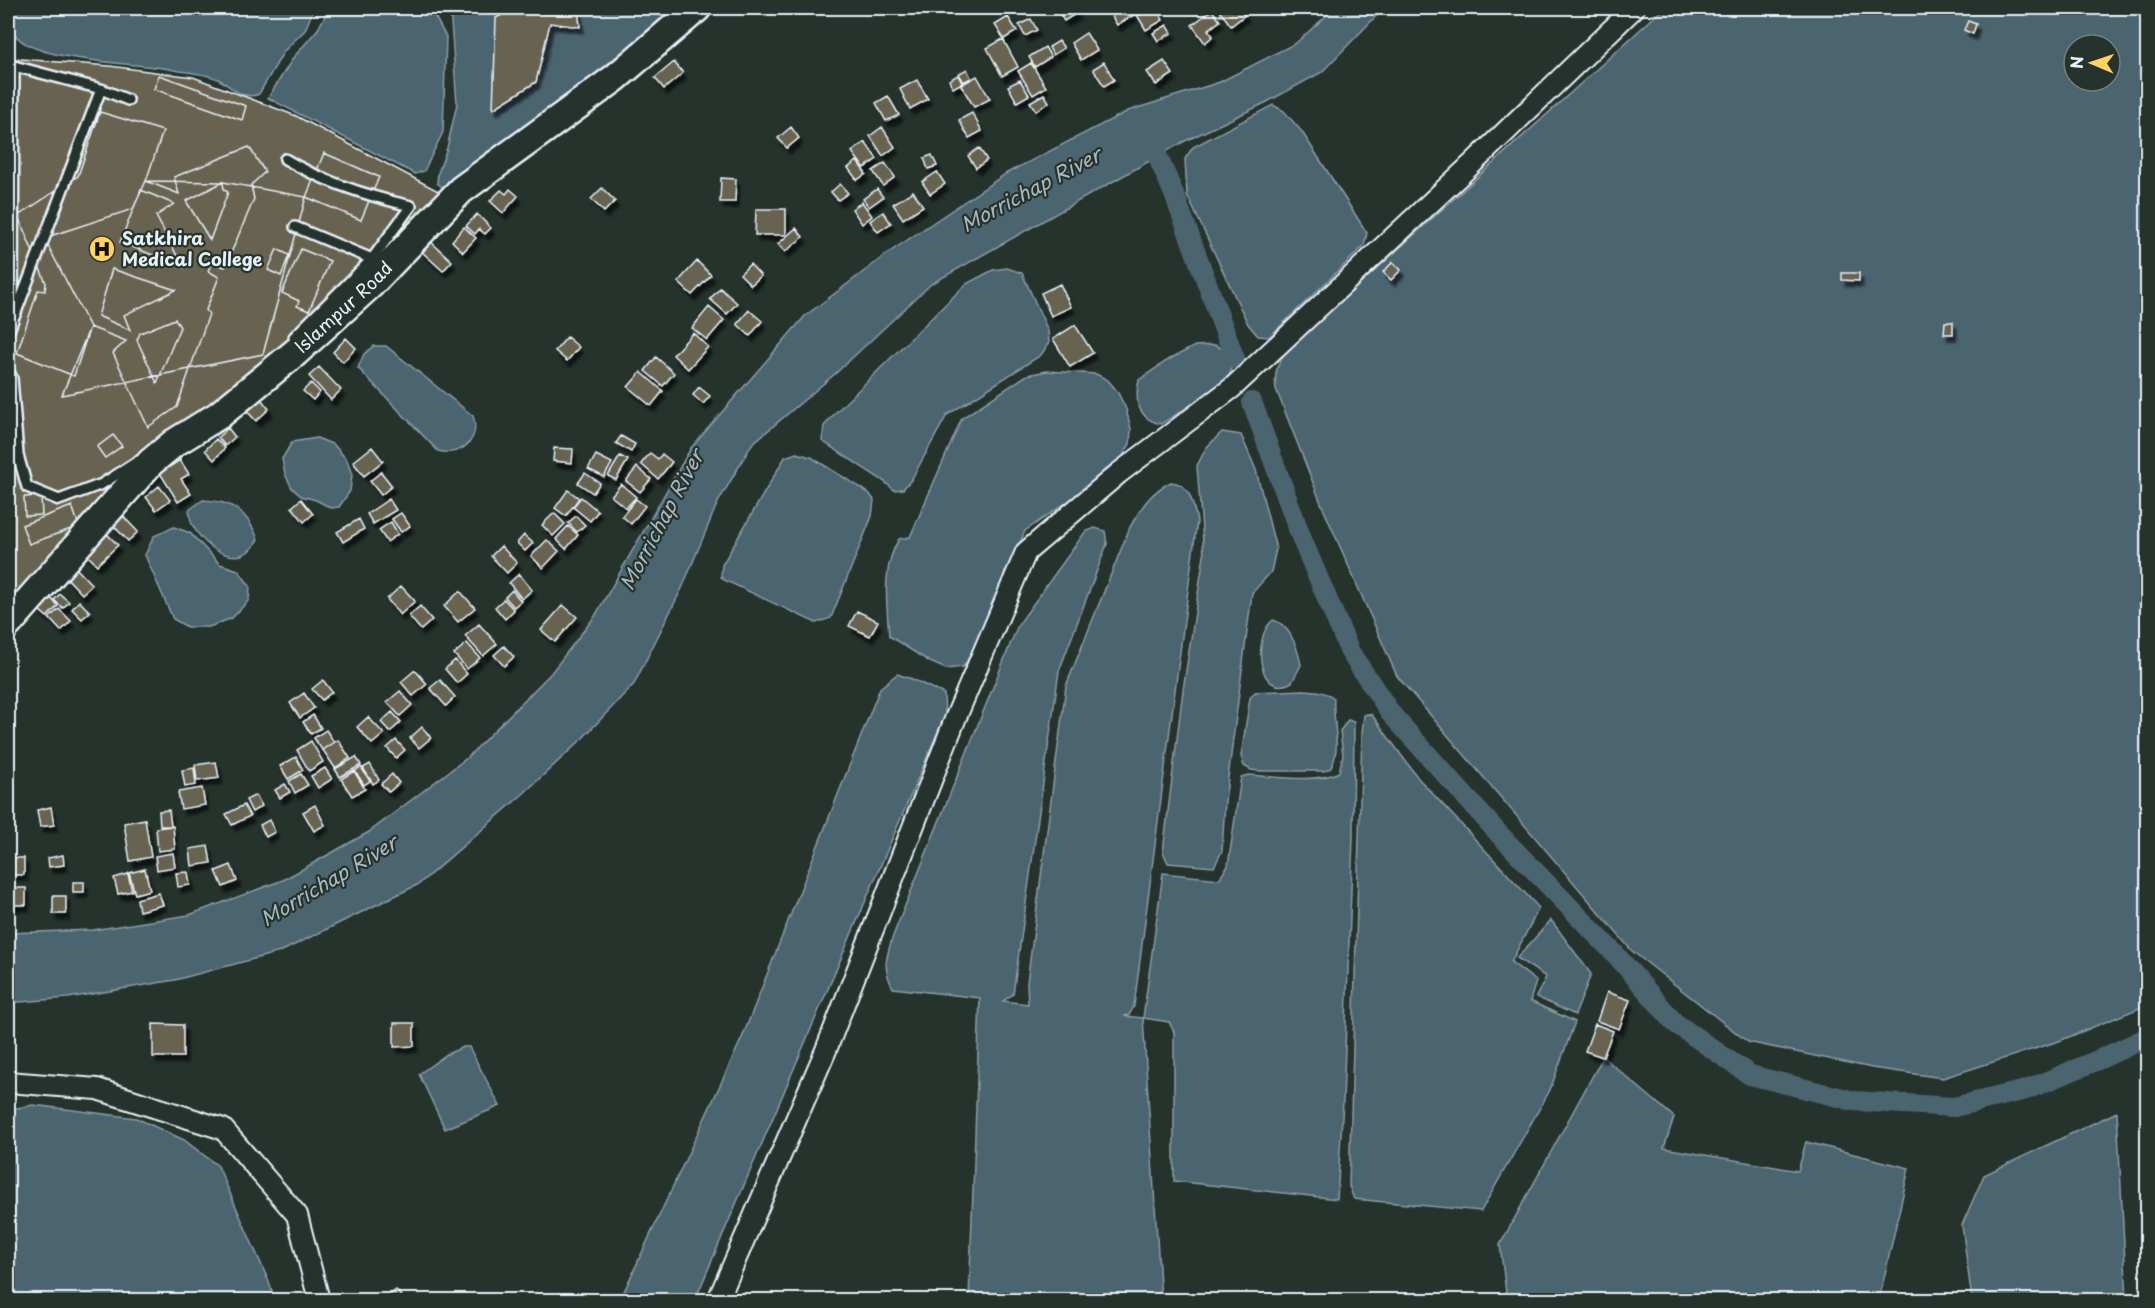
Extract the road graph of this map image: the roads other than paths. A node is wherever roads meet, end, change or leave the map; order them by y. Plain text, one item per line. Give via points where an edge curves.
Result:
1 (697, 8) edge
2 (1634, 8) edge
3 (101, 89) junction
4 (128, 100) dead end
5 (285, 159) dead end
6 (295, 226) dead end
7 (372, 259) junction
8 (13, 320) junction
9 (8, 333) edge
10 (288, 342) dead end
11 (263, 366) dead end
12 (8, 370) edge
13 (8, 624) edge
14 (8, 1082) edge
15 (319, 1300) edge
16 (718, 1300) edge

1 - 13 street, Islampur Road via 615,78 461,190 371,284 296,352 219,416 151,462
2 - 16 street via 1232,388 1119,473 1026,552 956,717 826,1050
3 - 4 lane
3 - 8 lane
3 - 8 lane via 14,66
5 - 7 lane via 310,174 411,206
6 - 7 lane
7 - 10 lane
8 - 9 lane
11 - 12 lane via 221,405 162,446 102,484 59,500 27,487 18,455 12,378
14 - 15 street via 97,1089 223,1129 297,1215

